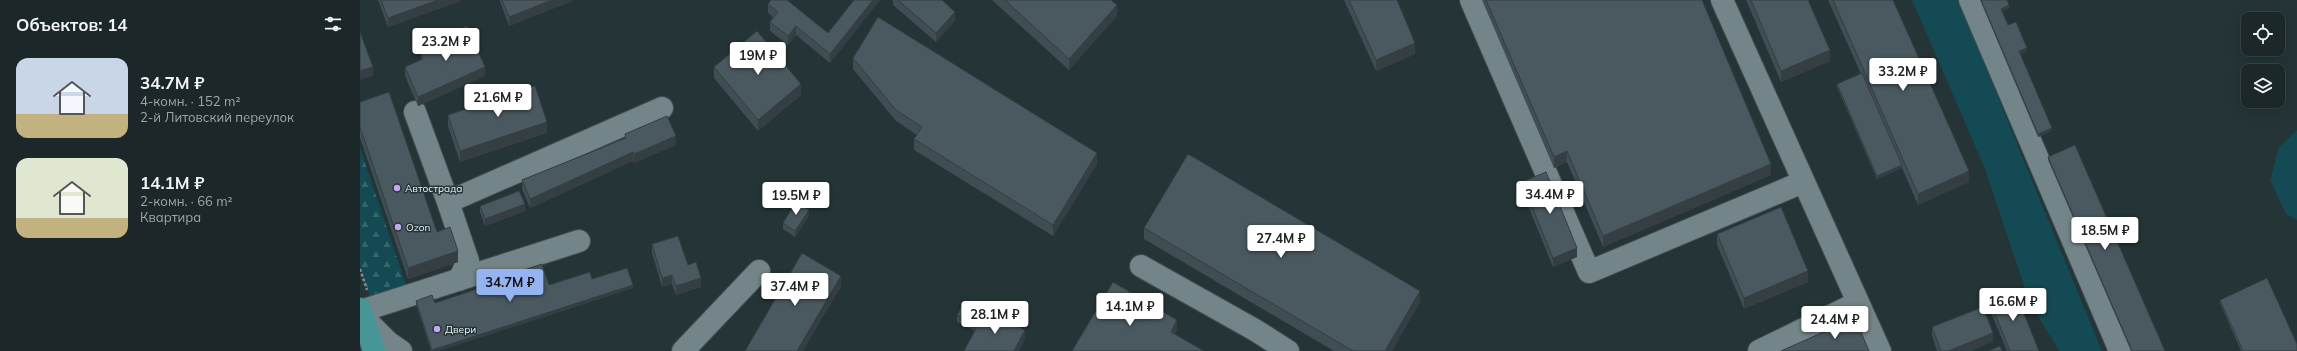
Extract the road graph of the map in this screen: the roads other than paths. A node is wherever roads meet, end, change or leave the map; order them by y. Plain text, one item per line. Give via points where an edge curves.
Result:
1 (1471, 0) edge
2 (1722, 0) edge
3 (1970, 0) edge
4 (662, 108) dead end
5 (415, 112) dead end
6 (1803, 182) junction
7 (448, 202) junction
8 (579, 241) dead end
9 (1141, 266) dead end
10 (759, 271) dead end
11 (459, 280) junction
12 (1857, 302) junction
13 (361, 313) edge
14 (374, 351) edge
15 (401, 351) edge
16 (683, 351) edge
17 (1288, 351) edge
18 (1759, 351) edge
19 (1880, 351) edge
20 (2120, 351) edge

1 - 6 street via 1589,272
2 - 6 street
3 - 20 street
4 - 7 street
5 - 7 street
6 - 12 street
7 - 11 street via 468,261
8 - 11 street
9 - 17 street
10 - 16 street
11 - 13 street
12 - 18 street
12 - 19 street
13 - 14 main road
13 - 15 street via 388,342

